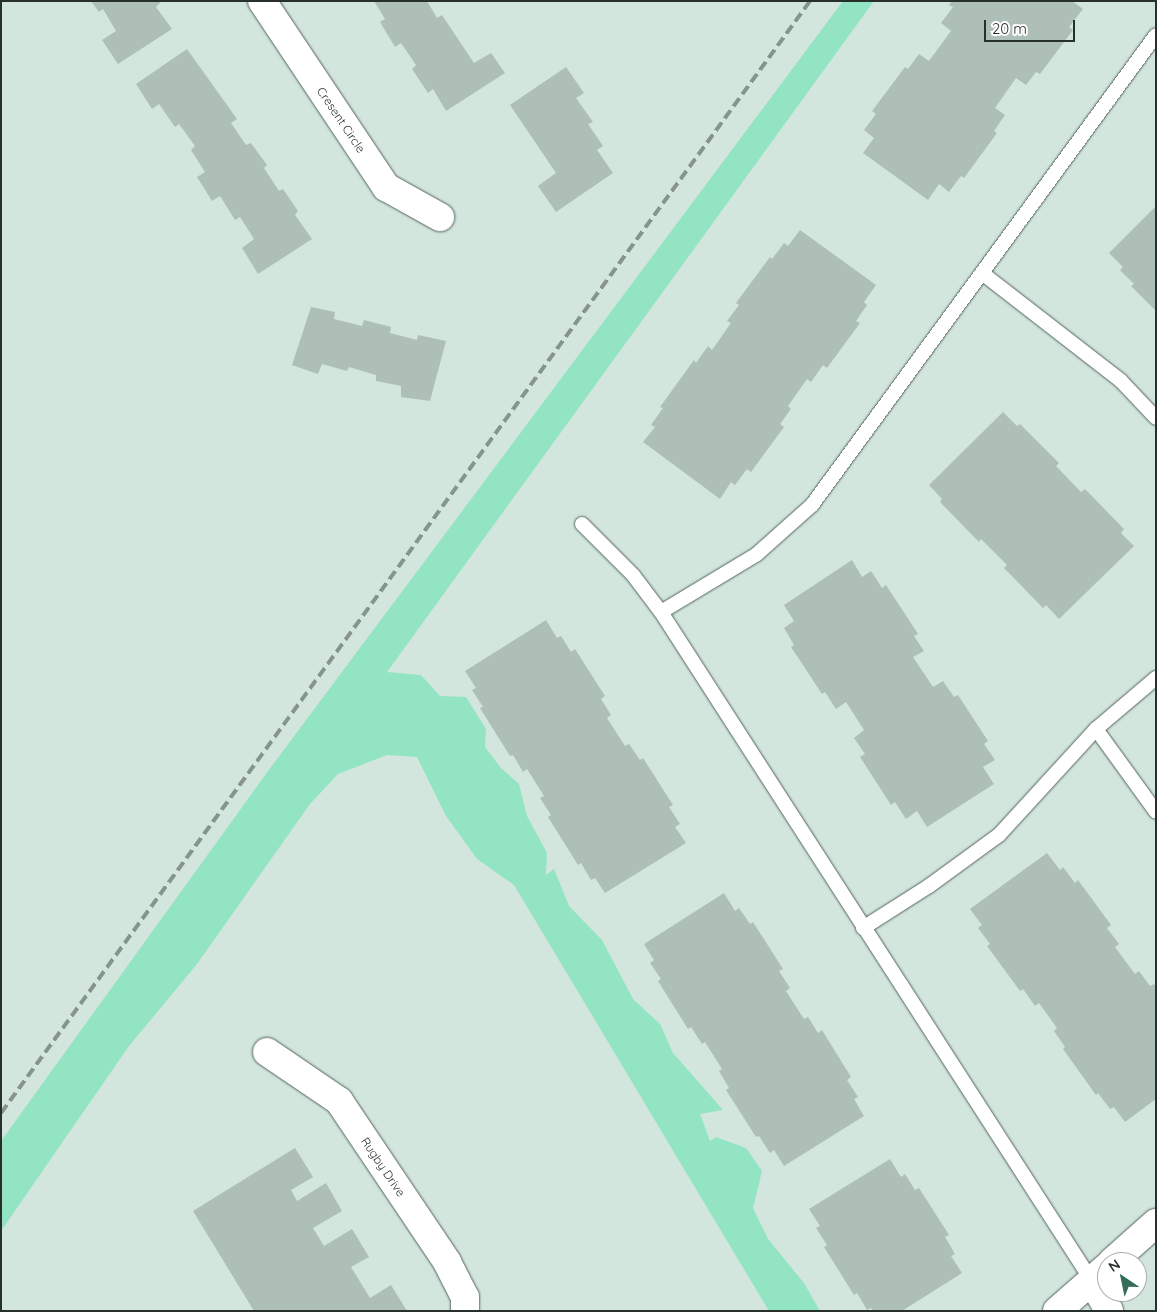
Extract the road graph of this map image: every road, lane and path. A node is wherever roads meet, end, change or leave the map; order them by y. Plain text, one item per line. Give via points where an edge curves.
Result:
1 (262, 1) edge
2 (1156, 35) edge
3 (440, 218) dead end
4 (982, 273) junction
5 (1156, 418) edge
6 (582, 524) dead end
7 (660, 612) junction
8 (1156, 678) edge
9 (1096, 729) junction
10 (1156, 812) edge
11 (863, 928) junction
12 (267, 1052) dead end
13 (1156, 1223) edge
14 (1123, 1252) edge
15 (1097, 1271) edge
16 (1097, 1276) edge
17 (466, 1311) edge
18 (1057, 1311) edge

1 - 3 street, Cresent Circle via 386,187
2 - 4 lane
4 - 5 lane via 1120,381
4 - 7 lane via 812,505 757,554
6 - 7 lane via 633,576
7 - 11 lane
8 - 9 lane
9 - 10 lane
9 - 11 lane via 999,835 929,886
11 - 15 lane
12 - 17 street, Rugby Drive via 339,1101 447,1262 465,1298
13 - 14 street
16 - 18 street

